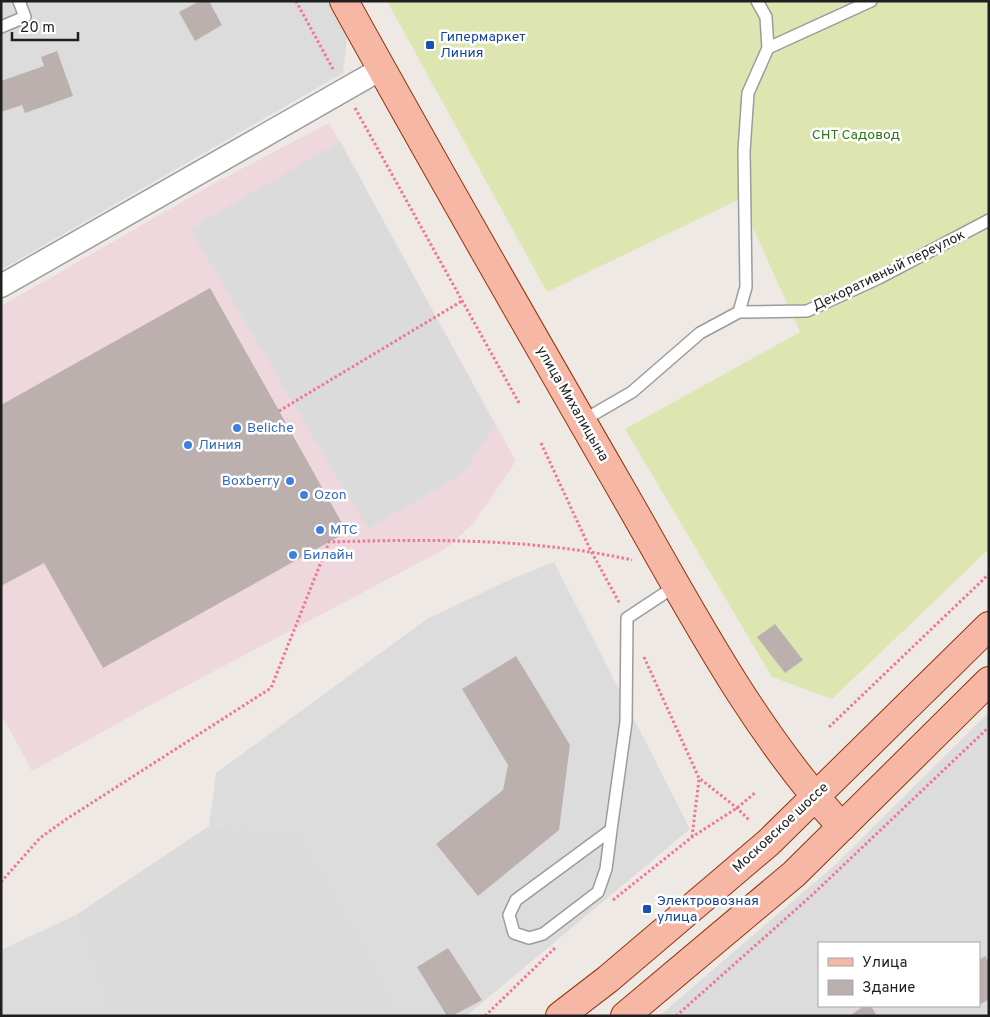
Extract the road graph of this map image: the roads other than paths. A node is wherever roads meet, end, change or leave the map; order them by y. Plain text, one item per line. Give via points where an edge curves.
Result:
1 (19, 1) edge
2 (344, 1) edge
3 (757, 1) edge
4 (871, 1) edge
5 (1, 27) edge
6 (768, 48) junction
7 (381, 69) junction
8 (989, 220) edge
9 (1, 286) edge
10 (738, 312) junction
11 (582, 421) junction
12 (677, 585) junction
13 (989, 626) edge
14 (989, 681) edge
15 (815, 797) junction
16 (842, 827) junction
17 (611, 830) junction
18 (631, 1014) edge
19 (560, 1016) edge

1 - 5 lane via 25,16
2 - 7 main road, улица Михалицына
3 - 6 lane via 766,17
4 - 6 lane
6 - 10 lane via 748,93 744,151 746,287
7 - 9 street
7 - 11 main road, улица Михалицына
8 - 10 lane, Декоративный переулок via 879,278 806,311
10 - 11 lane, Декоративный переулок via 700,333 632,392
11 - 12 main road, улица Михалицына
12 - 15 main road, улица Михалицына via 714,651
12 - 17 lane via 627,618 626,722
13 - 15 main road, Московское шоссе
14 - 16 main road
15 - 16 main road, улица Михалицына
15 - 19 main road, Московское шоссе via 768,843
16 - 18 main road via 794,874
17 - 17 lane via 516,900 509,915 514,933 529,938 543,934 598,892 606,869

